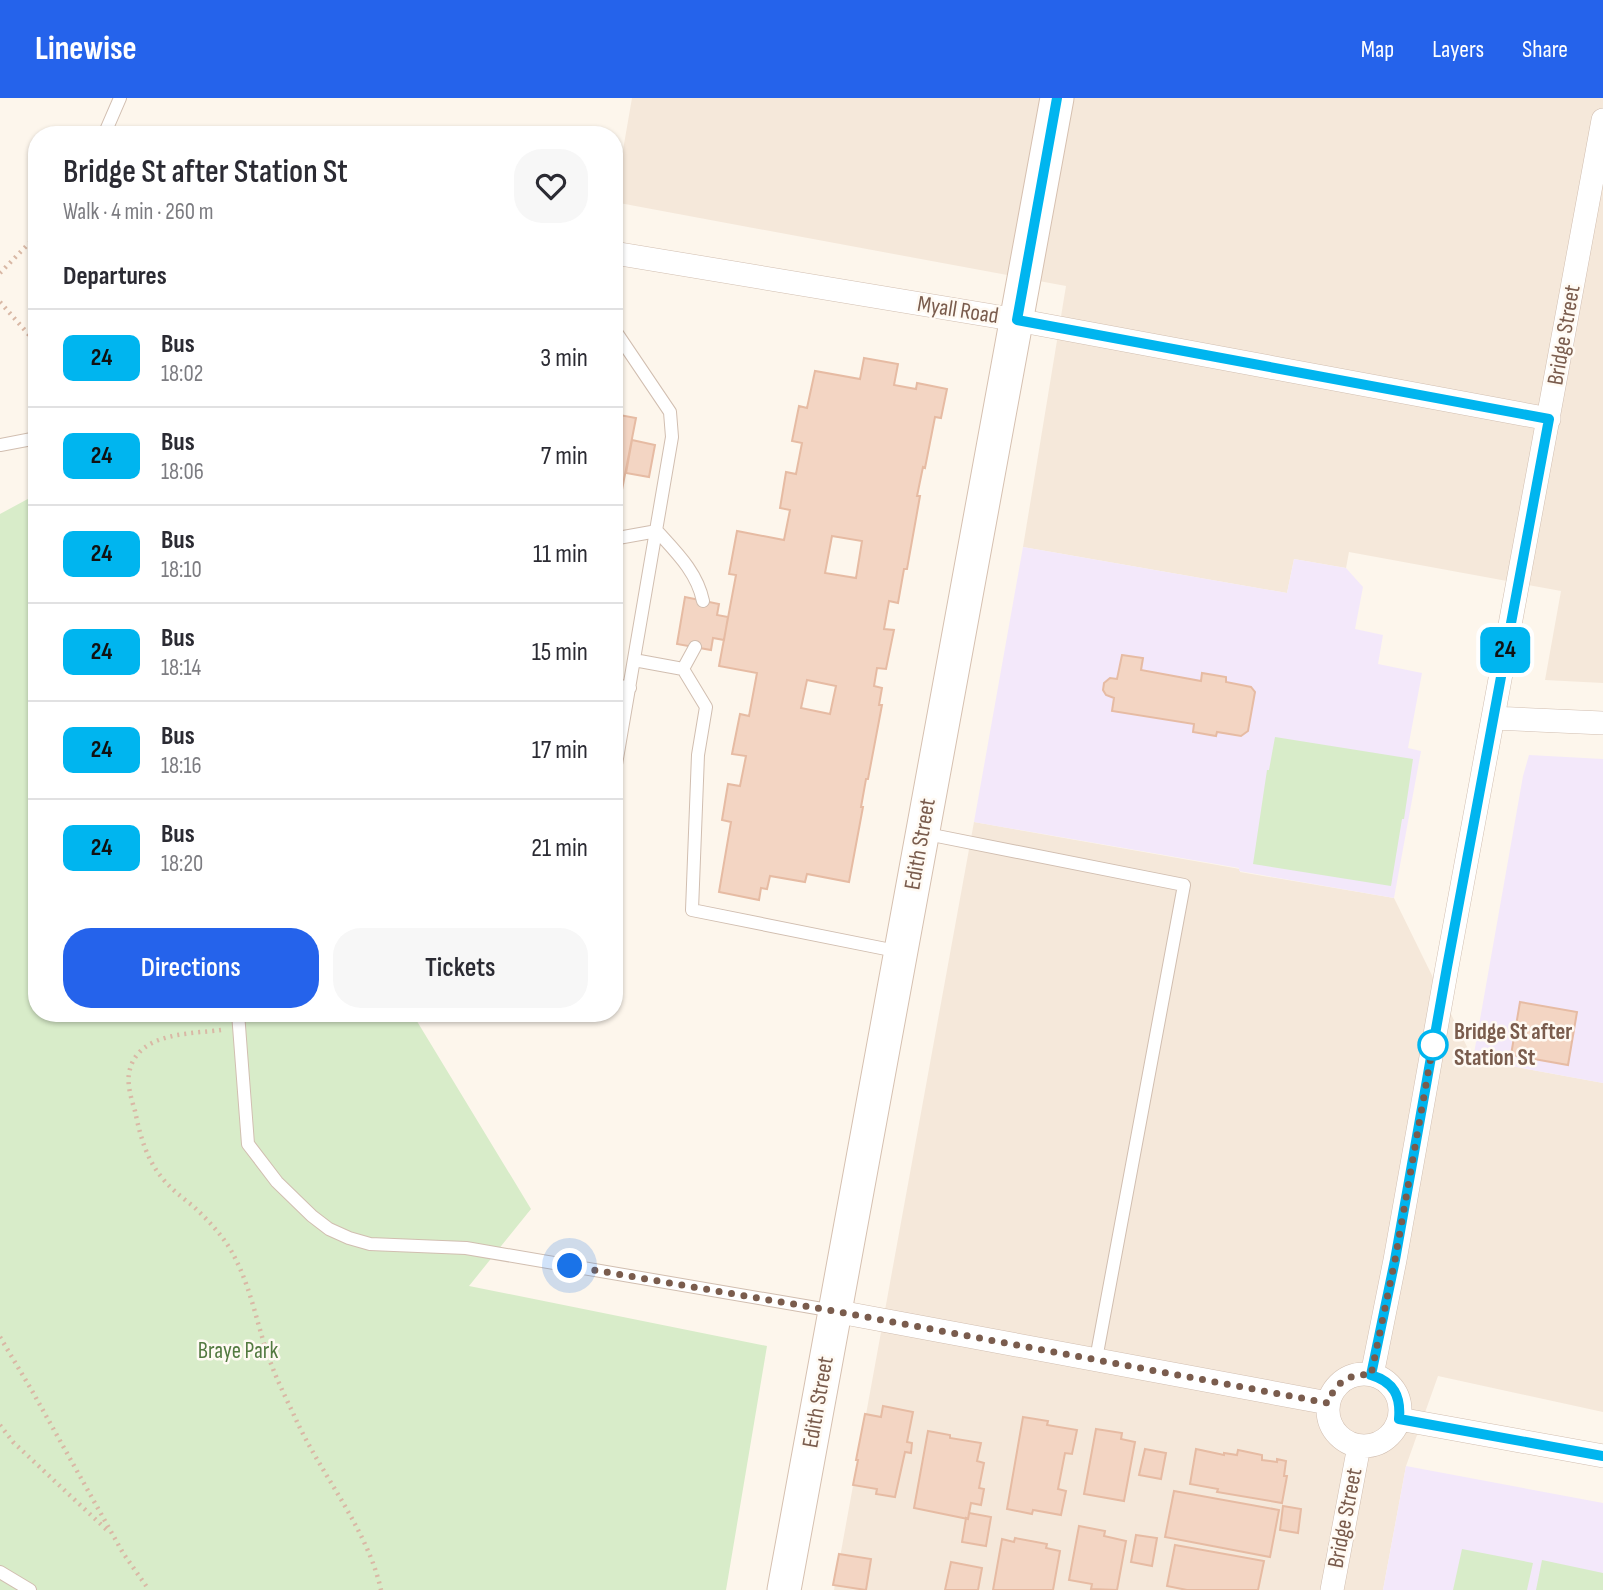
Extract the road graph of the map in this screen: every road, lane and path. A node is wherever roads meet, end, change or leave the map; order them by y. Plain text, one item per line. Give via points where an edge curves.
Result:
1 (120, 98) edge
2 (1057, 98) edge
3 (1603, 120) edge
4 (108, 126) edge
5 (28, 244) edge
6 (623, 254) edge
7 (0, 273) edge
8 (0, 302) edge
9 (1017, 320) junction
10 (28, 334) edge
11 (623, 342) edge
12 (1549, 419) junction
13 (28, 440) edge
14 (0, 445) edge
15 (657, 531) junction
16 (623, 537) edge
17 (702, 601) dead end
18 (695, 647) dead end
19 (634, 660) junction
20 (683, 669) junction
21 (623, 687) edge
22 (630, 688) junction
23 (1493, 718) junction
24 (1603, 723) edge
25 (623, 726) edge
26 (922, 833) junction
27 (901, 952) junction
28 (239, 1022) edge
29 (239, 1028) junction
30 (834, 1311) junction
31 (0, 1337) edge
32 (1096, 1359) junction
33 (1371, 1375) junction
34 (1328, 1403) junction
35 (1399, 1419) junction
36 (0, 1426) edge
37 (1359, 1446) junction
38 (1603, 1456) edge
39 (114, 1537) junction
40 (0, 1572) edge
41 (30, 1590) edge
42 (149, 1590) edge
43 (381, 1590) edge
44 (784, 1590) edge
45 (1332, 1590) edge

1 - 4 lane
2 - 9 main road, Edith Street
3 - 12 street, Bridge Street
5 - 7 path
6 - 9 street, Myall Road
8 - 10 path
9 - 12 street, Myall Road
9 - 26 main road, Edith Street
11 - 15 lane via 670,412 672,437
12 - 23 street, Bridge Street
13 - 14 lane
15 - 16 lane
15 - 17 lane via 688,566
15 - 19 lane
18 - 20 lane
19 - 20 lane
19 - 22 lane
20 - 27 lane via 706,707 698,755 692,910
21 - 22 lane
22 - 25 lane
23 - 24 street
23 - 33 street, Bridge Street
26 - 27 main road, Edith Street
26 - 32 lane via 1184,885
27 - 30 main road, Edith Street
28 - 29 lane
29 - 30 lane via 248,1144 277,1182 329,1229 370,1244 466,1248
29 - 43 path via 172,1037 149,1044 135,1057 129,1088 142,1141 161,1177 208,1219 233,1254 250,1291 270,1361 299,1427 369,1552
30 - 32 street
30 - 44 main road, Edith Street
31 - 39 path
32 - 34 street
33 - 34 street via 1344,1380
33 - 35 street via 1395,1391
34 - 37 street via 1334,1431
35 - 37 street via 1384,1440
35 - 38 street
36 - 39 path
37 - 45 street, Bridge Street
39 - 42 path
40 - 41 lane

